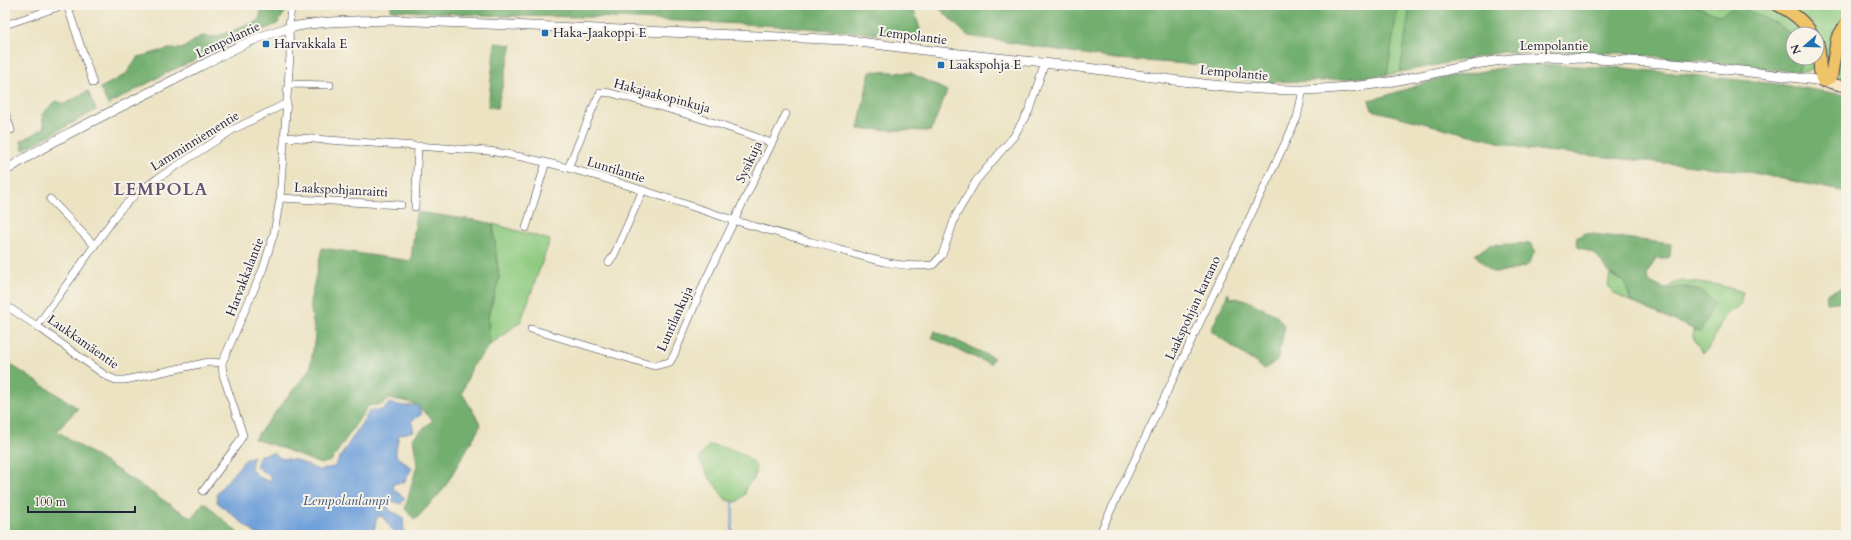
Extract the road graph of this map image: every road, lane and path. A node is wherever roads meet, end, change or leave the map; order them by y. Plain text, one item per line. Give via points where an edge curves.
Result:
1 (65, 5) edge
2 (291, 5) edge
3 (1778, 5) edge
4 (1846, 24) edge
5 (5, 25) edge
6 (1805, 26) edge
7 (288, 28) junction
8 (1045, 63) junction
9 (1819, 66) edge
10 (1823, 81) junction
11 (93, 83) dead end
12 (288, 84) junction
13 (330, 85) dead end
14 (1846, 88) edge
15 (1303, 90) junction
16 (287, 102) junction
17 (5, 112) edge
18 (786, 114) dead end
19 (11, 130) dead end
20 (284, 136) junction
21 (771, 143) junction
22 (418, 146) junction
23 (546, 162) junction
24 (568, 168) junction
25 (5, 171) edge
26 (643, 190) junction
27 (280, 198) junction
28 (50, 199) dead end
29 (401, 205) dead end
30 (415, 207) dead end
31 (735, 220) junction
32 (526, 228) dead end
33 (94, 245) junction
34 (609, 262) dead end
35 (5, 305) edge
36 (37, 326) junction
37 (531, 329) dead end
38 (222, 363) junction
39 (203, 491) dead end
40 (1099, 535) edge

1 - 5 street
1 - 11 street
2 - 7 street, Harvakkalantie
3 - 6 highway via 1788,10
4 - 10 highway via 1837,38 1831,77
7 - 8 street, Lempolantie via 345,21 394,20 665,31 846,40
7 - 12 street, Harvakkalantie
7 - 25 street, Lempolantie via 221,56 105,115
8 - 15 street, Lempolantie via 1221,86
8 - 31 street, Luntilantie via 1029,110 1014,136 976,181 956,216 942,256 933,265 878,261
9 - 10 highway via 1819,74
10 - 14 main road, Lempolantie
10 - 15 street, Lempolantie via 1644,61 1522,58 1449,68 1382,83
12 - 13 street
12 - 16 street, Harvakkalantie
15 - 40 street, Laakspohjan kartano via 1297,118
16 - 20 street, Harvakkalantie
16 - 33 street, Lamminniementie via 234,129 137,193 120,210
17 - 19 street
18 - 21 street, Sysikuja
20 - 22 street, Luntilantie
20 - 27 street, Harvakkalantie
21 - 24 street, Hakajaakopinkuja via 685,113 601,92
21 - 31 street, Sysikuja
22 - 23 street, Luntilantie via 489,151
22 - 30 street
23 - 24 street, Luntilantie
23 - 32 street
24 - 26 street, Luntilantie
26 - 31 street, Luntilantie
26 - 34 street
27 - 29 street, Laakspohjanraitti
27 - 38 street, Harvakkalantie via 274,233 263,269
28 - 33 street
31 - 37 street, Luntilankuja via 670,362 654,366
33 - 36 street, Lamminniementie
35 - 36 street, Laukkamäentie
36 - 38 street, Laukkamäentie via 106,376 116,380 209,362
38 - 39 street via 223,375 243,435

